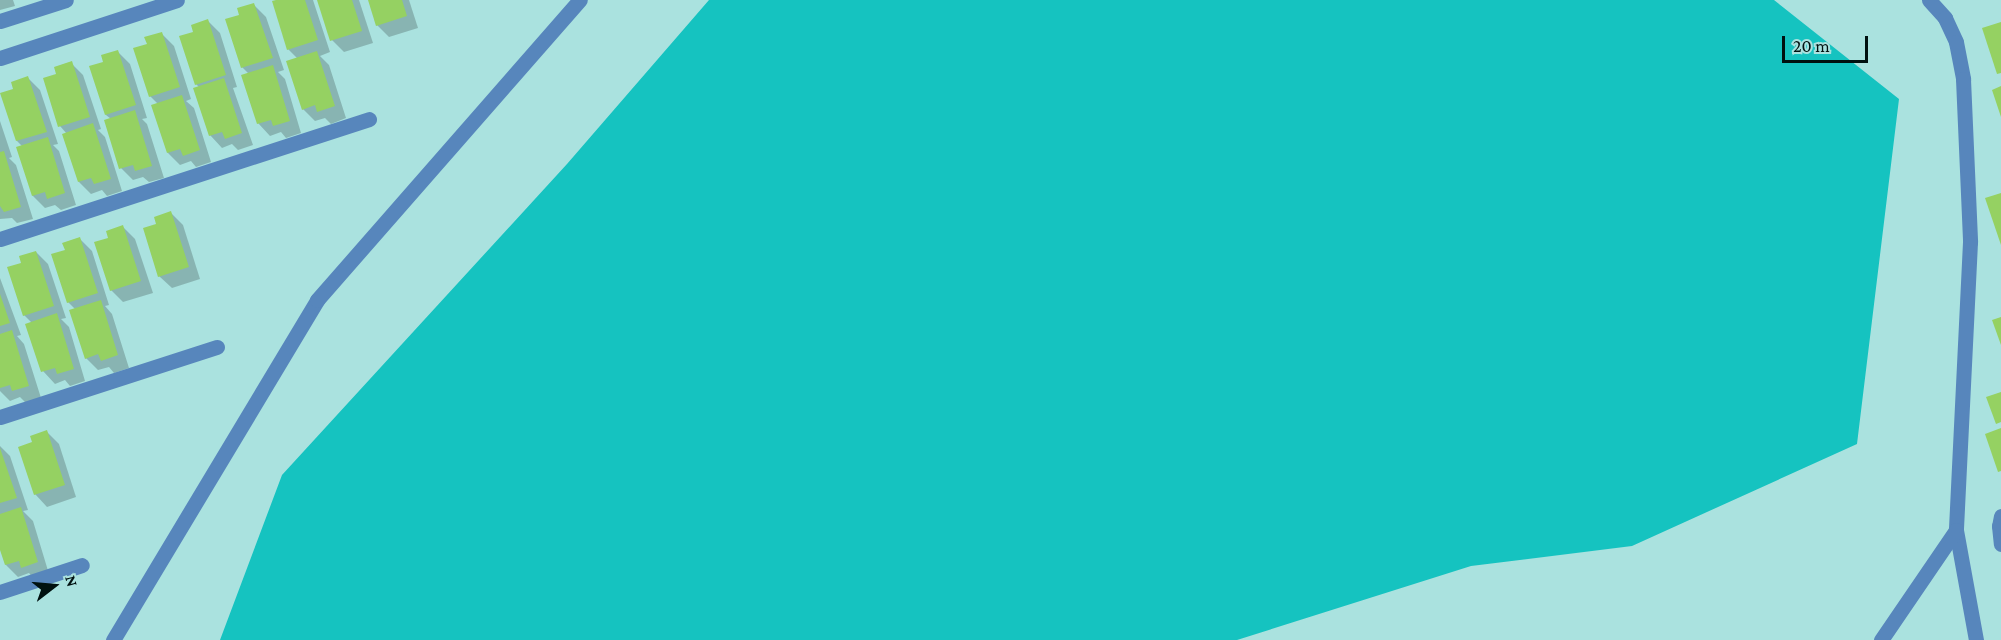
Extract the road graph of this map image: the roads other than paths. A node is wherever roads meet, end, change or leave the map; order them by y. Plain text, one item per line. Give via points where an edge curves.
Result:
1 (66, 0) edge
2 (177, 0) edge
3 (580, 0) edge
4 (1929, 0) edge
5 (0, 21) edge
6 (0, 58) edge
7 (369, 118) dead end
8 (0, 239) edge
9 (217, 347) dead end
10 (0, 417) edge
11 (2001, 516) edge
12 (1956, 530) junction
13 (2001, 544) edge
14 (82, 565) dead end
15 (0, 592) edge
16 (113, 640) edge
17 (1881, 640) edge
18 (1976, 640) edge

1 - 5 street
2 - 6 street
3 - 16 street via 317,300
4 - 12 street via 1945,18 1956,42 1963,79 1970,242
7 - 8 street
9 - 10 street
11 - 13 street
12 - 17 street
12 - 18 street
14 - 15 street

